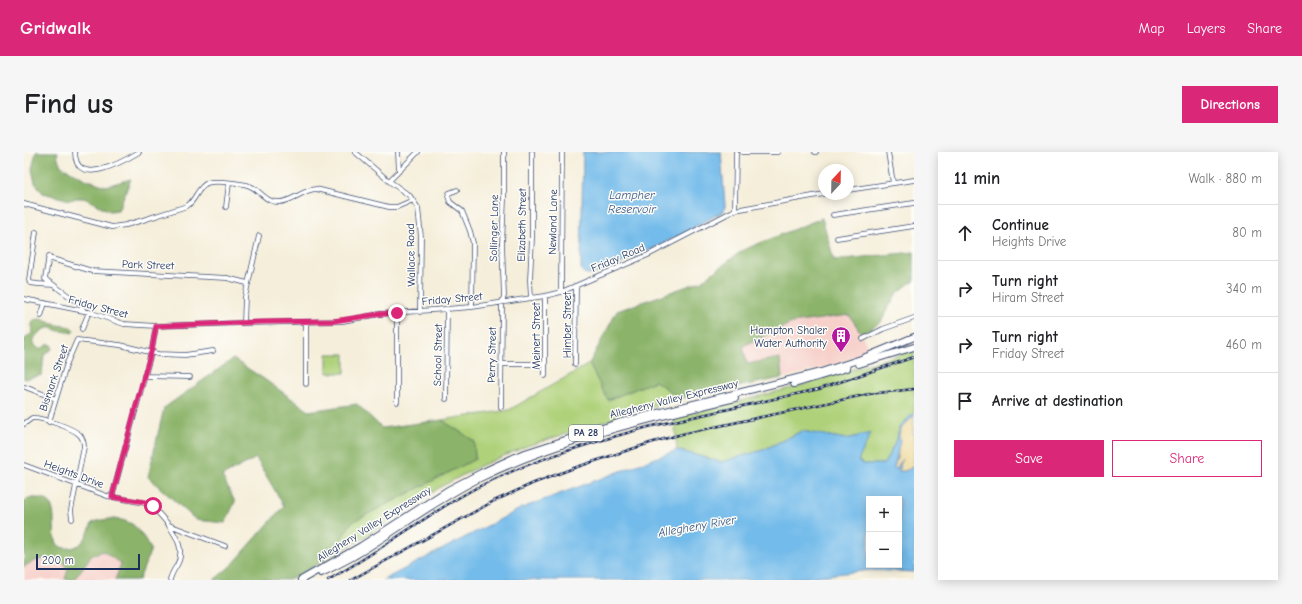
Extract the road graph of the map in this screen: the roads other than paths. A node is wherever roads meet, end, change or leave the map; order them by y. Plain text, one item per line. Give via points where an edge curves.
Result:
1 (76, 152) edge
2 (139, 152) edge
3 (355, 152) edge
4 (398, 152) edge
5 (418, 152) edge
6 (504, 152) edge
7 (532, 152) edge
8 (562, 152) edge
9 (736, 152) edge
10 (742, 152) edge
11 (778, 152) edge
12 (888, 152) edge
13 (399, 172) junction
14 (914, 180) edge
15 (389, 181) junction
16 (229, 183) junction
17 (893, 183) junction
18 (854, 189) edge
19 (457, 190) dead end
20 (818, 195) edge
21 (413, 200) junction
22 (914, 203) edge
23 (24, 204) edge
24 (226, 207) dead end
25 (735, 210) junction
26 (833, 215) dead end
27 (914, 226) edge
28 (36, 232) dead end
29 (259, 236) dead end
30 (837, 238) dead end
31 (248, 283) junction
32 (54, 285) junction
33 (576, 286) junction
34 (561, 292) junction
35 (545, 296) junction
36 (531, 298) junction
37 (24, 299) edge
38 (45, 303) junction
39 (502, 303) junction
40 (472, 307) junction
41 (447, 310) junction
42 (86, 311) junction
43 (420, 312) junction
44 (397, 313) junction
45 (40, 316) dead end
46 (914, 318) edge
47 (306, 322) junction
48 (244, 323) junction
49 (156, 326) junction
50 (82, 329) dead end
51 (914, 338) edge
52 (863, 339) dead end
53 (914, 346) edge
54 (213, 351) dead end
55 (151, 353) junction
56 (501, 364) junction
57 (544, 364) junction
58 (575, 364) dead end
59 (144, 376) junction
60 (545, 376) dead end
61 (190, 377) dead end
62 (306, 384) dead end
63 (25, 387) dead end
64 (56, 399) junction
65 (446, 399) dead end
66 (397, 402) dead end
67 (501, 407) dead end
68 (49, 422) junction
69 (24, 424) edge
70 (24, 465) edge
71 (77, 484) junction
72 (112, 497) junction
73 (72, 519) dead end
74 (169, 525) junction
75 (225, 546) dead end
76 (170, 580) edge
77 (301, 580) edge
78 (310, 580) edge

1 - 2 street via 76,160 80,166 90,171 97,171
3 - 15 street
4 - 13 street
5 - 13 street
6 - 39 street, Sollinger Lane
7 - 36 street, Elizabeth Street
8 - 34 street, Newland Lane
9 - 25 street
10 - 11 street
12 - 17 street
13 - 15 street
14 - 17 street
15 - 21 street
16 - 21 street via 249,186 275,202 316,189 389,207 397,207
16 - 23 street via 208,183 187,206 116,227
16 - 24 street
17 - 18 street
19 - 40 street via 448,196 450,202 462,211 473,243
20 - 25 street, Friday Road
21 - 43 street, Wallace Road via 418,208 421,237
22 - 26 street
25 - 33 street, Friday Road via 648,256
27 - 30 street
28 - 32 street via 29,280 38,284
29 - 31 street
31 - 32 street, Park Street via 227,278 92,271 48,258 45,279
31 - 48 street via 244,300
32 - 42 street, Park Street
33 - 34 street, Friday Road
33 - 58 street, Himber Street
34 - 35 street, Friday Road
35 - 36 street, Friday Road
35 - 57 street, Meinert Street
36 - 39 street, Friday Road
37 - 38 street, Friday Street
38 - 42 street, Friday Street
38 - 45 street
39 - 40 street, Friday Street
39 - 56 street, Perry Street
40 - 41 street, Friday Street
41 - 43 street, Friday Street
41 - 65 street, School Street
42 - 49 street, Friday Street via 124,324
42 - 50 street
43 - 44 street, Friday Street
44 - 47 street, Friday Street via 343,321
44 - 66 street
46 - 52 street
47 - 48 street, Friday Street
47 - 62 street
48 - 49 street, Friday Street
49 - 55 street
51 - 77 highway, Allegheny Valley Expressway / PA 28 via 821,372 618,422 522,454 448,490 361,546
53 - 78 highway, Allegheny Valley Expressway / PA 28 via 814,379 633,423 515,462 454,492 354,556
54 - 55 street via 185,355
55 - 59 street
55 - 64 street, Bismark Street via 120,345 77,340
56 - 57 street
56 - 67 street, Perry Street
57 - 60 street, Meinert Street
59 - 61 street
59 - 72 street
63 - 64 street
64 - 68 street, Bismark Street
68 - 69 street via 32,418
68 - 71 street via 75,431 83,440
70 - 71 street, Heights Drive
71 - 72 street, Heights Drive
71 - 73 street via 71,510
72 - 74 street, Heights Drive via 150,504
74 - 75 street, Heights Drive
74 - 76 street via 179,543 180,553

